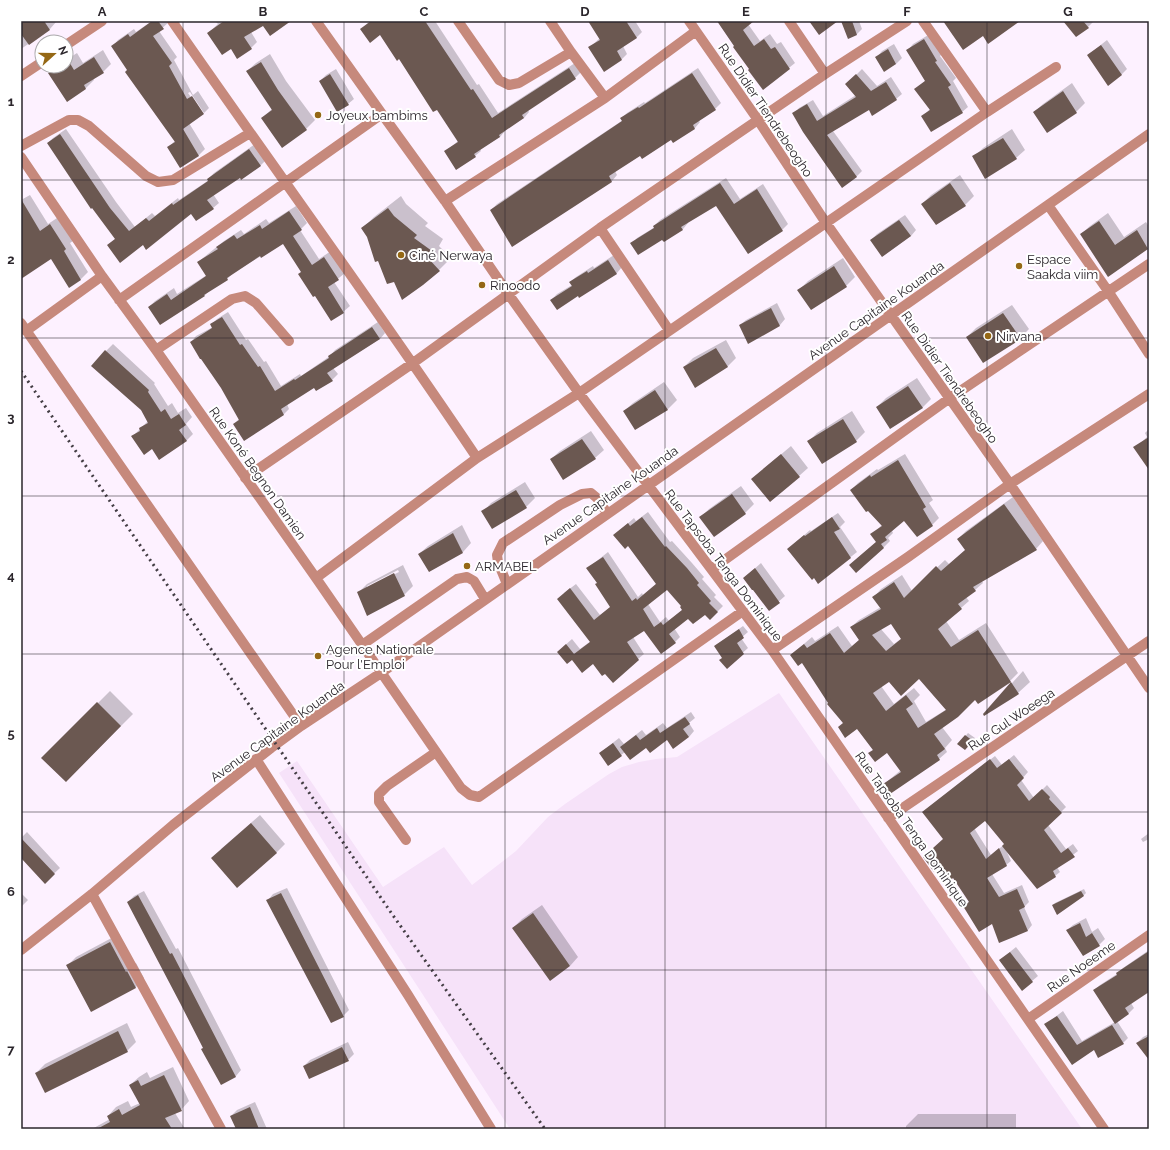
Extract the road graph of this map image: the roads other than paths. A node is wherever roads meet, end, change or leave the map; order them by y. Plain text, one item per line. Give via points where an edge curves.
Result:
1 (102, 21) edge
2 (172, 21) edge
3 (458, 21) edge
4 (550, 21) edge
5 (689, 21) edge
6 (789, 21) edge
7 (907, 21) edge
8 (923, 21) edge
9 (321, 23) edge
10 (696, 31) junction
11 (74, 40) edge
12 (571, 52) junction
13 (34, 67) edge
14 (1056, 67) dead end
15 (825, 74) junction
16 (21, 76) edge
17 (605, 98) junction
18 (987, 112) junction
19 (382, 114) junction
20 (758, 120) junction
21 (250, 133) junction
22 (1149, 134) edge
23 (21, 146) edge
24 (21, 157) edge
25 (285, 183) junction
26 (445, 201) junction
27 (1048, 205) junction
28 (826, 224) junction
29 (600, 228) junction
30 (1149, 264) edge
31 (102, 276) junction
32 (1108, 291) junction
33 (509, 294) junction
34 (119, 300) junction
35 (891, 316) junction
36 (24, 327) edge
37 (669, 330) junction
38 (289, 341) dead end
39 (156, 350) junction
40 (1149, 354) edge
41 (413, 363) junction
42 (579, 392) junction
43 (1149, 394) edge
44 (950, 398) junction
45 (477, 458) junction
46 (245, 478) junction
47 (649, 484) junction
48 (1010, 484) junction
49 (607, 513) junction
50 (712, 569) junction
51 (316, 578) junction
52 (507, 584) junction
53 (485, 599) junction
54 (743, 611) junction
55 (1149, 641) edge
56 (362, 645) junction
57 (772, 650) junction
58 (1127, 656) junction
59 (381, 673) junction
60 (1149, 688) edge
61 (301, 726) junction
62 (436, 752) junction
63 (256, 759) junction
64 (888, 818) junction
65 (406, 840) dead end
66 (92, 894) junction
67 (1149, 935) edge
68 (21, 950) edge
69 (1028, 1019) junction
70 (221, 1129) edge
71 (491, 1129) edge
72 (1104, 1129) edge

1 - 11 street
2 - 21 street
3 - 12 street via 499,80 509,84 519,83
4 - 12 street
5 - 10 street, Rue Didier Tiendrebeogho
6 - 15 street
7 - 15 street
8 - 18 street
9 - 19 street, Rue Tapsoba Tenga Dominique
10 - 17 street
10 - 20 street, Rue Didier Tiendrebeogho
12 - 17 street
13 - 16 street
14 - 18 street
15 - 20 street
17 - 26 street
18 - 28 street
19 - 25 street
19 - 26 street, Rue Tapsoba Tenga Dominique
20 - 28 street, Rue Didier Tiendrebeogho
20 - 29 street
21 - 23 street via 173,180 158,182 146,176 89,126 78,120 69,120
21 - 25 street
22 - 27 street, Avenue Capitaine Kouanda
24 - 31 street, Rue Koné Begnon Damien
25 - 34 street
25 - 41 street
26 - 33 street, Rue Tapsoba Tenga Dominique
27 - 32 street
27 - 35 street, Avenue Capitaine Kouanda
28 - 35 street, Rue Didier Tiendrebeogho
28 - 37 street
29 - 33 street
29 - 37 street
30 - 32 street
31 - 34 street, Rue Koné Begnon Damien
31 - 36 street
32 - 40 street
32 - 44 street
33 - 41 street
33 - 42 street, Rue Tapsoba Tenga Dominique
34 - 39 street, Rue Koné Begnon Damien
35 - 44 street, Rue Didier Tiendrebeogho
35 - 47 street, Avenue Capitaine Kouanda
36 - 61 street
37 - 42 street
38 - 39 street via 256,303 245,296 232,299
39 - 46 street, Rue Koné Begnon Damien
41 - 45 street
41 - 46 street
42 - 45 street
42 - 47 street, Rue Tapsoba Tenga Dominique
43 - 48 street
44 - 48 street, Rue Didier Tiendrebeogho
44 - 50 street
45 - 51 street
46 - 51 street, Rue Koné Begnon Damien
47 - 49 street, Avenue Capitaine Kouanda
47 - 50 street, Rue Tapsoba Tenga Dominique
48 - 57 street via 908,558
48 - 58 street, Rue Didier Tiendrebeogho
49 - 52 street, Avenue Capitaine Kouanda
49 - 52 street via 597,498 590,493 582,494 560,505 503,544 497,555
50 - 54 street, Rue Tapsoba Tenga Dominique
51 - 56 street, Rue Koné Begnon Damien
52 - 53 street, Avenue Capitaine Kouanda
53 - 56 street via 474,581 467,577 457,579
53 - 59 street, Avenue Capitaine Kouanda
54 - 57 street, Rue Tapsoba Tenga Dominique
54 - 62 street, Rue Koné Begnon Damien via 479,797 470,795 461,788
55 - 58 street, Rue Gul Woeega
56 - 59 street, Rue Koné Begnon Damien
57 - 64 street, Rue Tapsoba Tenga Dominique
58 - 60 street, Rue Didier Tiendrebeogho
58 - 64 street, Rue Gul Woeega
59 - 61 street, Avenue Capitaine Kouanda
59 - 62 street, Rue Koné Begnon Damien
61 - 63 street, Avenue Capitaine Kouanda
62 - 65 street via 379,794 379,802
63 - 66 street, Avenue Capitaine Kouanda via 172,825
63 - 71 street via 404,988
64 - 69 street, Rue Tapsoba Tenga Dominique
66 - 68 street, Avenue Capitaine Kouanda
66 - 70 street
67 - 69 street, Rue Noeeme
69 - 72 street, Rue Tapsoba Tenga Dominique

